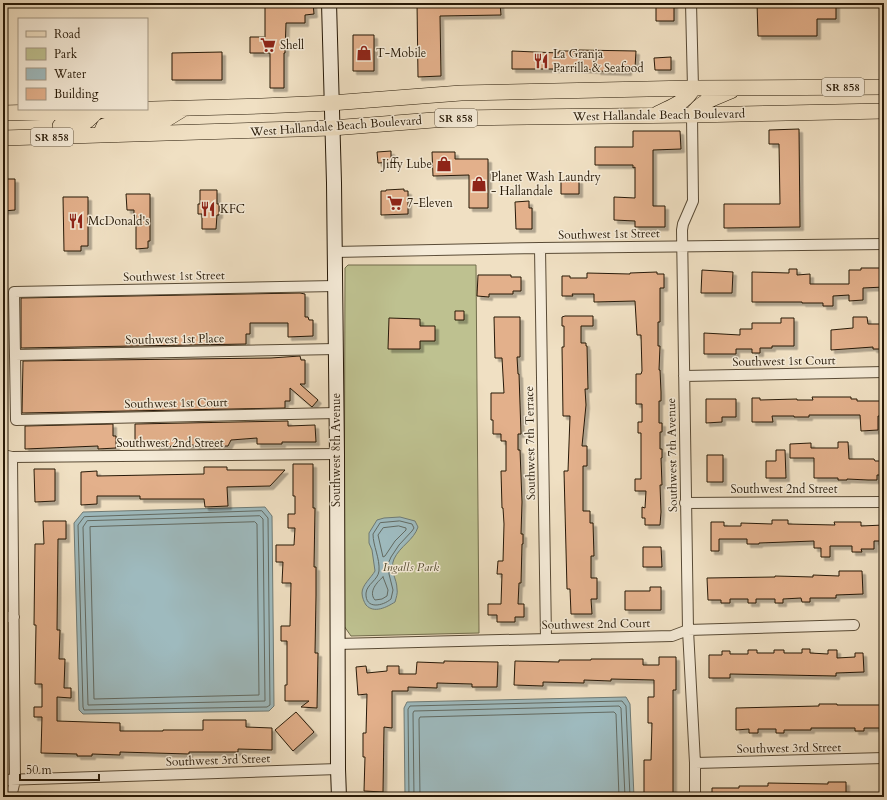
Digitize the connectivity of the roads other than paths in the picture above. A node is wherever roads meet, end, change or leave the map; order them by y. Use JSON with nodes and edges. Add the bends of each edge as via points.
{"nodes":[{"id":1,"x":329,"y":3,"type":"edge"},
{"id":2,"x":691,"y":3,"type":"edge"},
{"id":3,"x":884,"y":87,"type":"edge"},
{"id":4,"x":693,"y":88,"type":"junction"},
{"id":5,"x":739,"y":88,"type":"junction"},
{"id":6,"x":331,"y":103,"type":"junction"},
{"id":7,"x":185,"y":108,"type":"junction"},
{"id":8,"x":148,"y":109,"type":"edge"},
{"id":9,"x":126,"y":110,"type":"edge"},
{"id":10,"x":97,"y":111,"type":"junction"},
{"id":11,"x":884,"y":111,"type":"edge"},
{"id":12,"x":3,"y":113,"type":"edge"},
{"id":13,"x":692,"y":115,"type":"junction"},
{"id":14,"x":652,"y":116,"type":"junction"},
{"id":15,"x":332,"y":128,"type":"junction"},
{"id":16,"x":100,"y":136,"type":"junction"},
{"id":17,"x":4,"y":138,"type":"edge"},
{"id":18,"x":884,"y":244,"type":"edge"},
{"id":19,"x":682,"y":247,"type":"junction"},
{"id":20,"x":540,"y":248,"type":"junction"},
{"id":21,"x":334,"y":252,"type":"junction"},
{"id":22,"x":335,"y":286,"type":"junction"},
{"id":23,"x":336,"y":349,"type":"junction"},
{"id":24,"x":15,"y":355,"type":"junction"},
{"id":25,"x":884,"y":372,"type":"edge"},
{"id":26,"x":684,"y":376,"type":"junction"},
{"id":27,"x":336,"y":412,"type":"junction"},
{"id":28,"x":337,"y":454,"type":"junction"},
{"id":29,"x":8,"y":456,"type":"edge"},
{"id":30,"x":884,"y":502,"type":"edge"},
{"id":31,"x":685,"y":503,"type":"junction"},
{"id":32,"x":3,"y":617,"type":"edge"},
{"id":33,"x":14,"y":617,"type":"junction"},
{"id":34,"x":854,"y":625,"type":"dead end"},
{"id":35,"x":688,"y":630,"type":"junction"},
{"id":36,"x":546,"y":638,"type":"junction"},
{"id":37,"x":337,"y":644,"type":"junction"},
{"id":38,"x":884,"y":758,"type":"edge"},
{"id":39,"x":695,"y":763,"type":"junction"},
{"id":40,"x":338,"y":769,"type":"junction"},
{"id":41,"x":3,"y":780,"type":"edge"},
{"id":42,"x":15,"y":780,"type":"junction"},
{"id":43,"x":12,"y":797,"type":"edge"},
{"id":44,"x":339,"y":797,"type":"edge"},
{"id":45,"x":695,"y":797,"type":"edge"}],
"edges":[{"from":1,"to":6,"type":"street","name":"Southwest 8th Avenue"},
{"from":2,"to":4,"type":"street"},
{"from":3,"to":5,"type":"main road","name":"West Hallandale Beach Boulevard","number":"SR 858"},
{"from":4,"to":5,"type":"main road","name":"West Hallandale Beach Boulevard","number":"SR 858"},
{"from":4,"to":6,"type":"main road","name":"West Hallandale Beach Boulevard","number":"SR 858","via":[[462,93]]},
{"from":4,"to":14,"type":"main road","via":[[689,96],[679,104]]},
{"from":5,"to":13,"type":"main road","via":[[706,101],[697,107]]},
{"from":6,"to":7,"type":"main road","name":"West Hallandale Beach Boulevard","number":"SR 858"},
{"from":6,"to":15,"type":"street","name":"Southwest 8th Avenue"},
{"from":7,"to":8,"type":"main road","name":"West Hallandale Beach Boulevard","number":"SR 858"},
{"from":7,"to":16,"type":"main road","via":[[165,120],[104,126]]},
{"from":9,"to":10,"type":"main road","name":"West Hallandale Beach Boulevard","number":"SR 858"},
{"from":10,"to":12,"type":"main road","name":"West Hallandale Beach Boulevard","number":"SR 858"},
{"from":10,"to":17,"type":"main road","via":[[87,122],[79,126],[36,127],[18,130]]},
{"from":11,"to":13,"type":"main road","name":"West Hallandale Beach Boulevard","number":"SR 858"},
{"from":13,"to":14,"type":"main road","name":"West Hallandale Beach Boulevard","number":"SR 858"},
{"from":13,"to":19,"type":"street","name":"Southwest 7th Avenue","via":[[693,202],[683,224]]},
{"from":14,"to":15,"type":"main road","name":"West Hallandale Beach Boulevard","number":"SR 858","via":[[458,118]]},
{"from":15,"to":16,"type":"main road","name":"West Hallandale Beach Boulevard","number":"SR 858"},
{"from":15,"to":21,"type":"street","name":"Southwest 8th Avenue"},
{"from":16,"to":17,"type":"main road","name":"West Hallandale Beach Boulevard","number":"SR 858"},
{"from":18,"to":19,"type":"street","name":"Southwest 1st Street"},
{"from":19,"to":20,"type":"street","name":"Southwest 1st Street"},
{"from":19,"to":26,"type":"street","name":"Southwest 7th Avenue"},
{"from":20,"to":21,"type":"street","name":"Southwest 1st Street"},
{"from":20,"to":36,"type":"street","name":"Southwest 7th Terrace"},
{"from":21,"to":22,"type":"street","name":"Southwest 8th Avenue"},
{"from":22,"to":23,"type":"street","name":"Southwest 8th Avenue"},
{"from":22,"to":24,"type":"street","name":"Southwest 1st Street","via":[[14,292]]},
{"from":23,"to":24,"type":"street","name":"Southwest 1st Place"},
{"from":23,"to":27,"type":"street","name":"Southwest 8th Avenue"},
{"from":24,"to":27,"type":"street","name":"Southwest 1st Court","via":[[16,420]]},
{"from":25,"to":26,"type":"street","name":"Southwest 1st Court"},
{"from":26,"to":31,"type":"street","name":"Southwest 7th Avenue"},
{"from":27,"to":28,"type":"street","name":"Southwest 8th Avenue"},
{"from":28,"to":29,"type":"street","name":"Southwest 2nd Street"},
{"from":28,"to":37,"type":"street","name":"Southwest 8th Avenue"},
{"from":29,"to":33,"type":"street"},
{"from":30,"to":31,"type":"street","name":"Southwest 2nd Street"},
{"from":31,"to":35,"type":"street","name":"Southwest 7th Avenue"},
{"from":32,"to":33,"type":"street"},
{"from":33,"to":42,"type":"street"},
{"from":34,"to":35,"type":"street","name":"Southwest 2nd Court"},
{"from":35,"to":36,"type":"street","name":"Southwest 2nd Court","via":[[672,636]]},
{"from":35,"to":39,"type":"street","name":"Southwest 7th Avenue"},
{"from":36,"to":37,"type":"street","name":"Southwest 2nd Court"},
{"from":37,"to":40,"type":"street","name":"Southwest 8th Avenue"},
{"from":38,"to":39,"type":"street","name":"Southwest 3rd Street"},
{"from":39,"to":45,"type":"street","name":"Southwest 7th Avenue"},
{"from":40,"to":42,"type":"street","name":"Southwest 3rd Street"},
{"from":40,"to":44,"type":"street","name":"Southwest 8th Avenue"},
{"from":41,"to":42,"type":"street","name":"Southwest 3rd Street"},
{"from":42,"to":43,"type":"street"}]}
